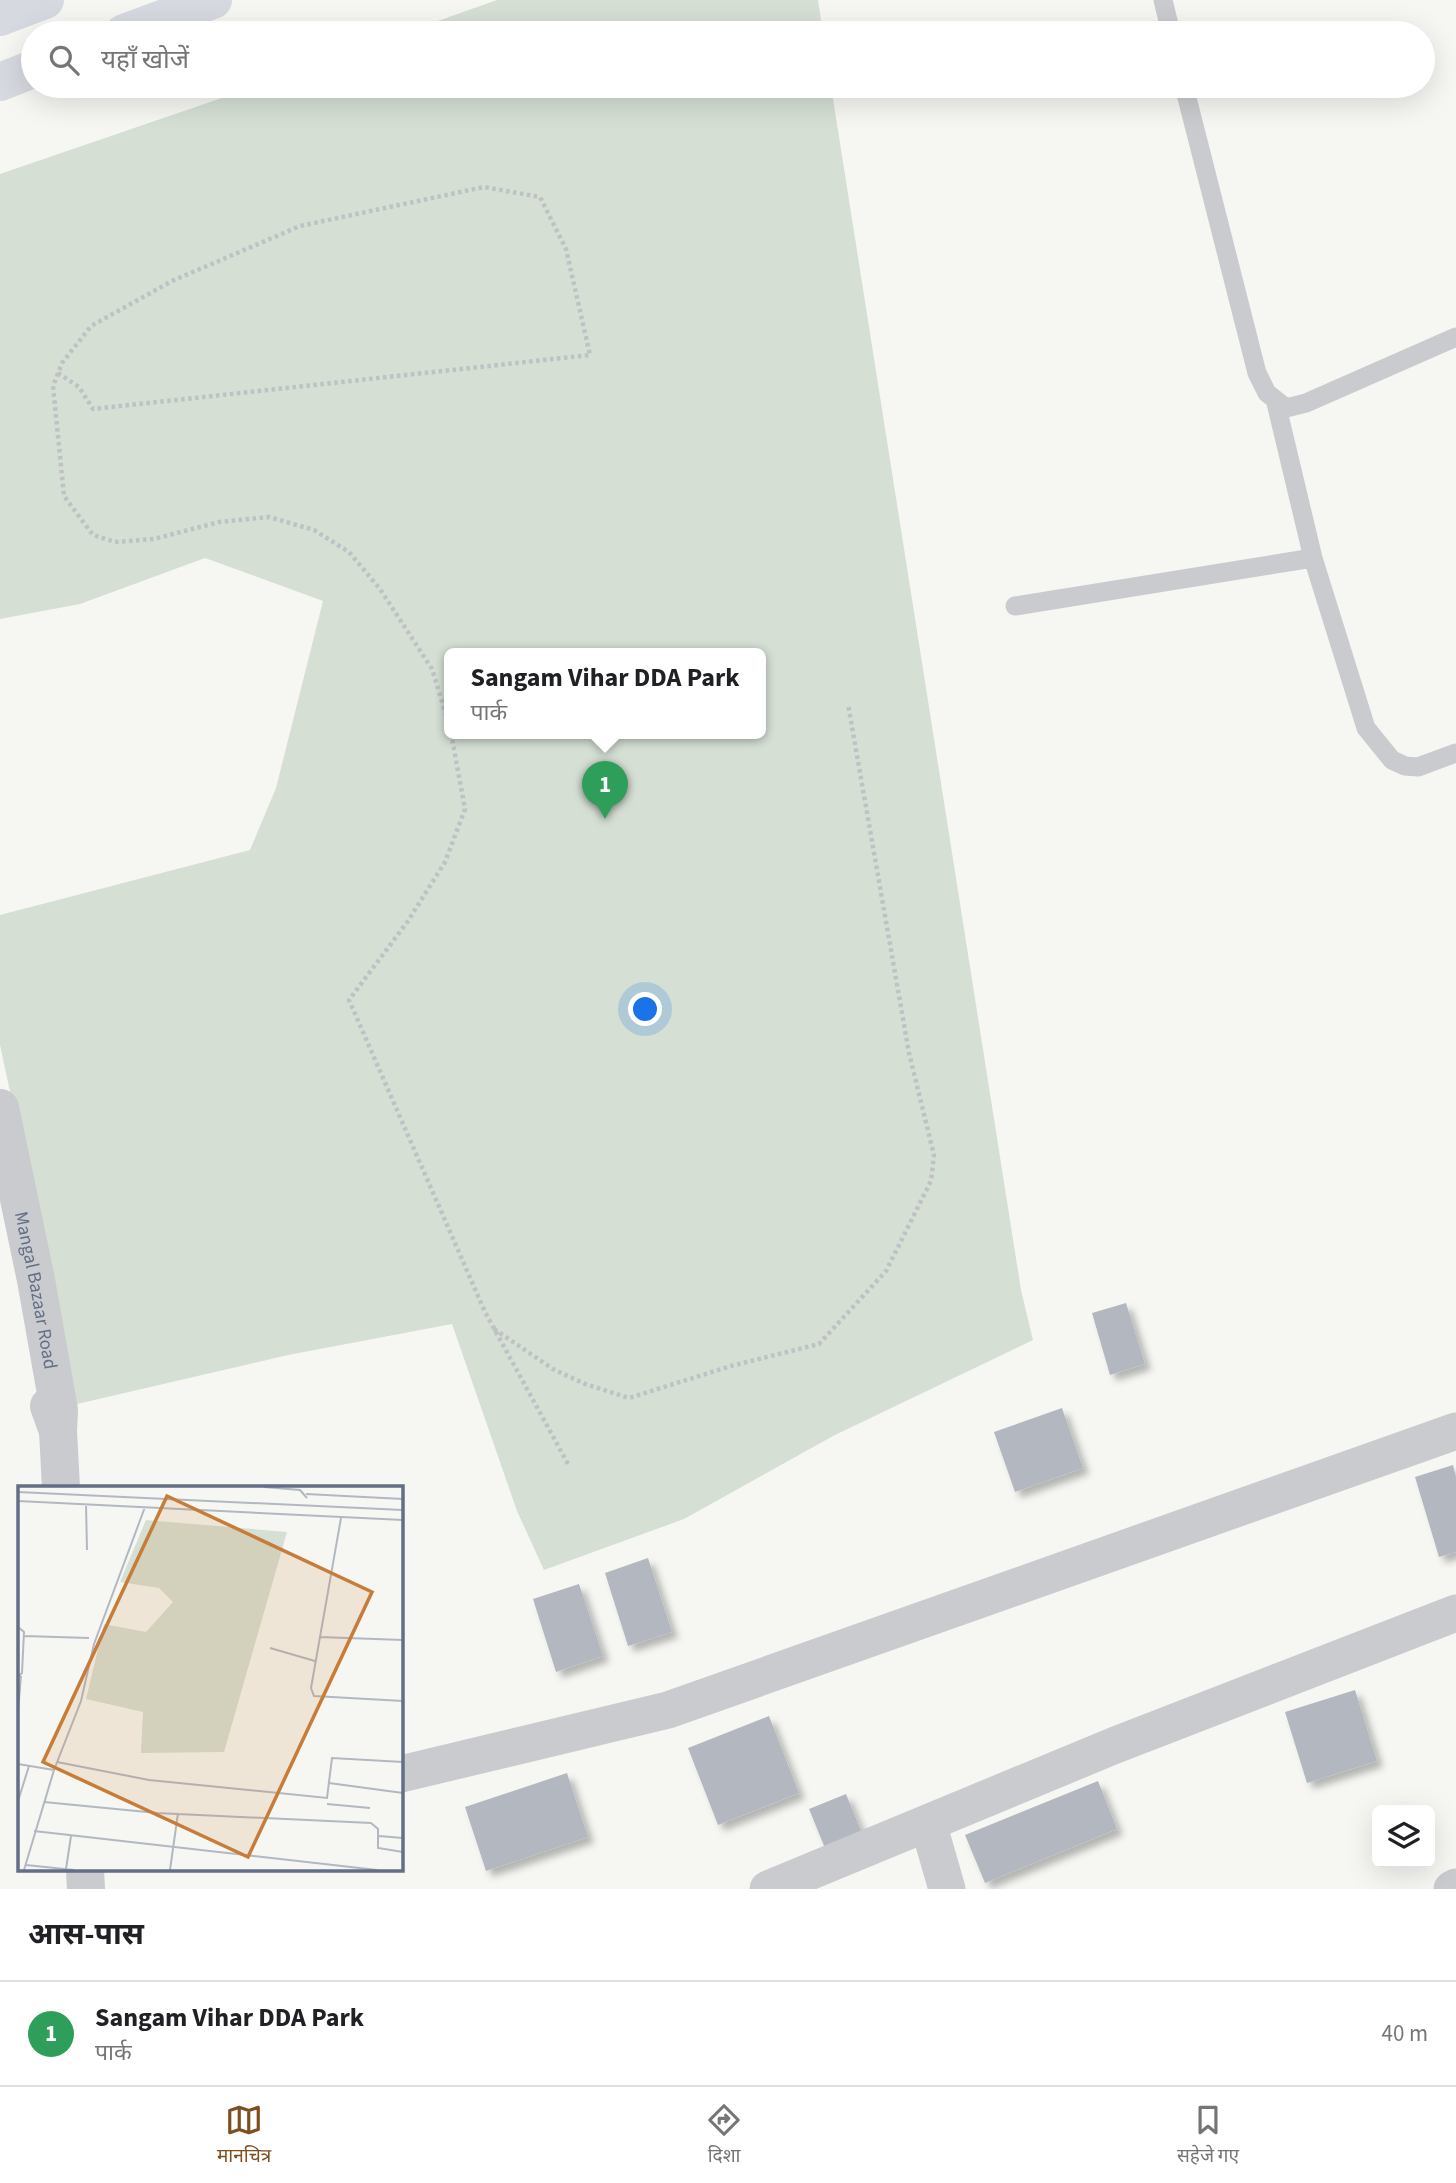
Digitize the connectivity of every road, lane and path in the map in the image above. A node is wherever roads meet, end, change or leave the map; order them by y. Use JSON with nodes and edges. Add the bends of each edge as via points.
{"nodes":[{"id":1,"x":45,"y":0,"type":"edge"},
{"id":2,"x":214,"y":0,"type":"edge"},
{"id":3,"x":1163,"y":0,"type":"edge"},
{"id":4,"x":0,"y":17,"type":"edge"},
{"id":5,"x":157,"y":21,"type":"edge"},
{"id":6,"x":1168,"y":21,"type":"edge"},
{"id":7,"x":21,"y":74,"type":"edge"},
{"id":8,"x":0,"y":82,"type":"edge"},
{"id":9,"x":1187,"y":98,"type":"edge"},
{"id":10,"x":1456,"y":337,"type":"edge"},
{"id":11,"x":58,"y":373,"type":"junction"},
{"id":12,"x":1276,"y":403,"type":"junction"},
{"id":13,"x":1313,"y":558,"type":"junction"},
{"id":14,"x":1015,"y":606,"type":"dead end"},
{"id":15,"x":848,"y":704,"type":"dead end"},
{"id":16,"x":444,"y":708,"type":"edge"},
{"id":17,"x":452,"y":739,"type":"edge"},
{"id":18,"x":1456,"y":753,"type":"edge"},
{"id":19,"x":0,"y":1108,"type":"edge"},
{"id":20,"x":0,"y":1168,"type":"edge"},
{"id":21,"x":494,"y":1329,"type":"junction"},
{"id":22,"x":58,"y":1431,"type":"junction"},
{"id":23,"x":1456,"y":1431,"type":"edge"},
{"id":24,"x":568,"y":1464,"type":"dead end"},
{"id":25,"x":61,"y":1486,"type":"edge"},
{"id":26,"x":1456,"y":1613,"type":"edge"},
{"id":27,"x":402,"y":1774,"type":"edge"},
{"id":28,"x":928,"y":1824,"type":"junction"},
{"id":29,"x":85,"y":1871,"type":"edge"},
{"id":30,"x":86,"y":1889,"type":"edge"},
{"id":31,"x":768,"y":1889,"type":"edge"},
{"id":32,"x":947,"y":1889,"type":"edge"}],
"edges":[{"from":1,"to":4,"type":"main road"},
{"from":2,"to":5,"type":"main road"},
{"from":3,"to":6,"type":"lane"},
{"from":7,"to":8,"type":"main road"},
{"from":9,"to":12,"type":"lane","via":[[1257,373]]},
{"from":10,"to":12,"type":"lane","via":[[1306,403],[1286,408]]},
{"from":11,"to":11,"type":"path","via":[[91,326],[185,275],[300,226],[484,187],[540,197],[566,249],[590,355],[93,409],[79,387]]},
{"from":11,"to":16,"type":"path","via":[[53,386],[64,496],[93,535],[115,542],[154,539],[219,522],[269,517],[314,530],[349,552],[380,589],[432,669]]},
{"from":12,"to":13,"type":"lane"},
{"from":13,"to":14,"type":"lane"},
{"from":13,"to":18,"type":"lane","via":[[1366,728],[1378,746],[1405,766]]},
{"from":15,"to":21,"type":"path","via":[[909,1053],[934,1155],[932,1181],[886,1271],[819,1344],[629,1398],[553,1369]]},
{"from":17,"to":21,"type":"path","via":[[465,809],[445,862],[349,1000]]},
{"from":19,"to":22,"type":"street","name":"Mangal Bazaar Road","via":[[36,1280],[59,1410]]},
{"from":20,"to":22,"type":"street","via":[[48,1404]]},
{"from":21,"to":24,"type":"path"},
{"from":22,"to":25,"type":"street","name":"Mangal Bazaar Road"},
{"from":23,"to":27,"type":"street","via":[[668,1710]]},
{"from":26,"to":28,"type":"street"},
{"from":28,"to":31,"type":"street"},
{"from":28,"to":32,"type":"street"},
{"from":29,"to":30,"type":"street"}]}
